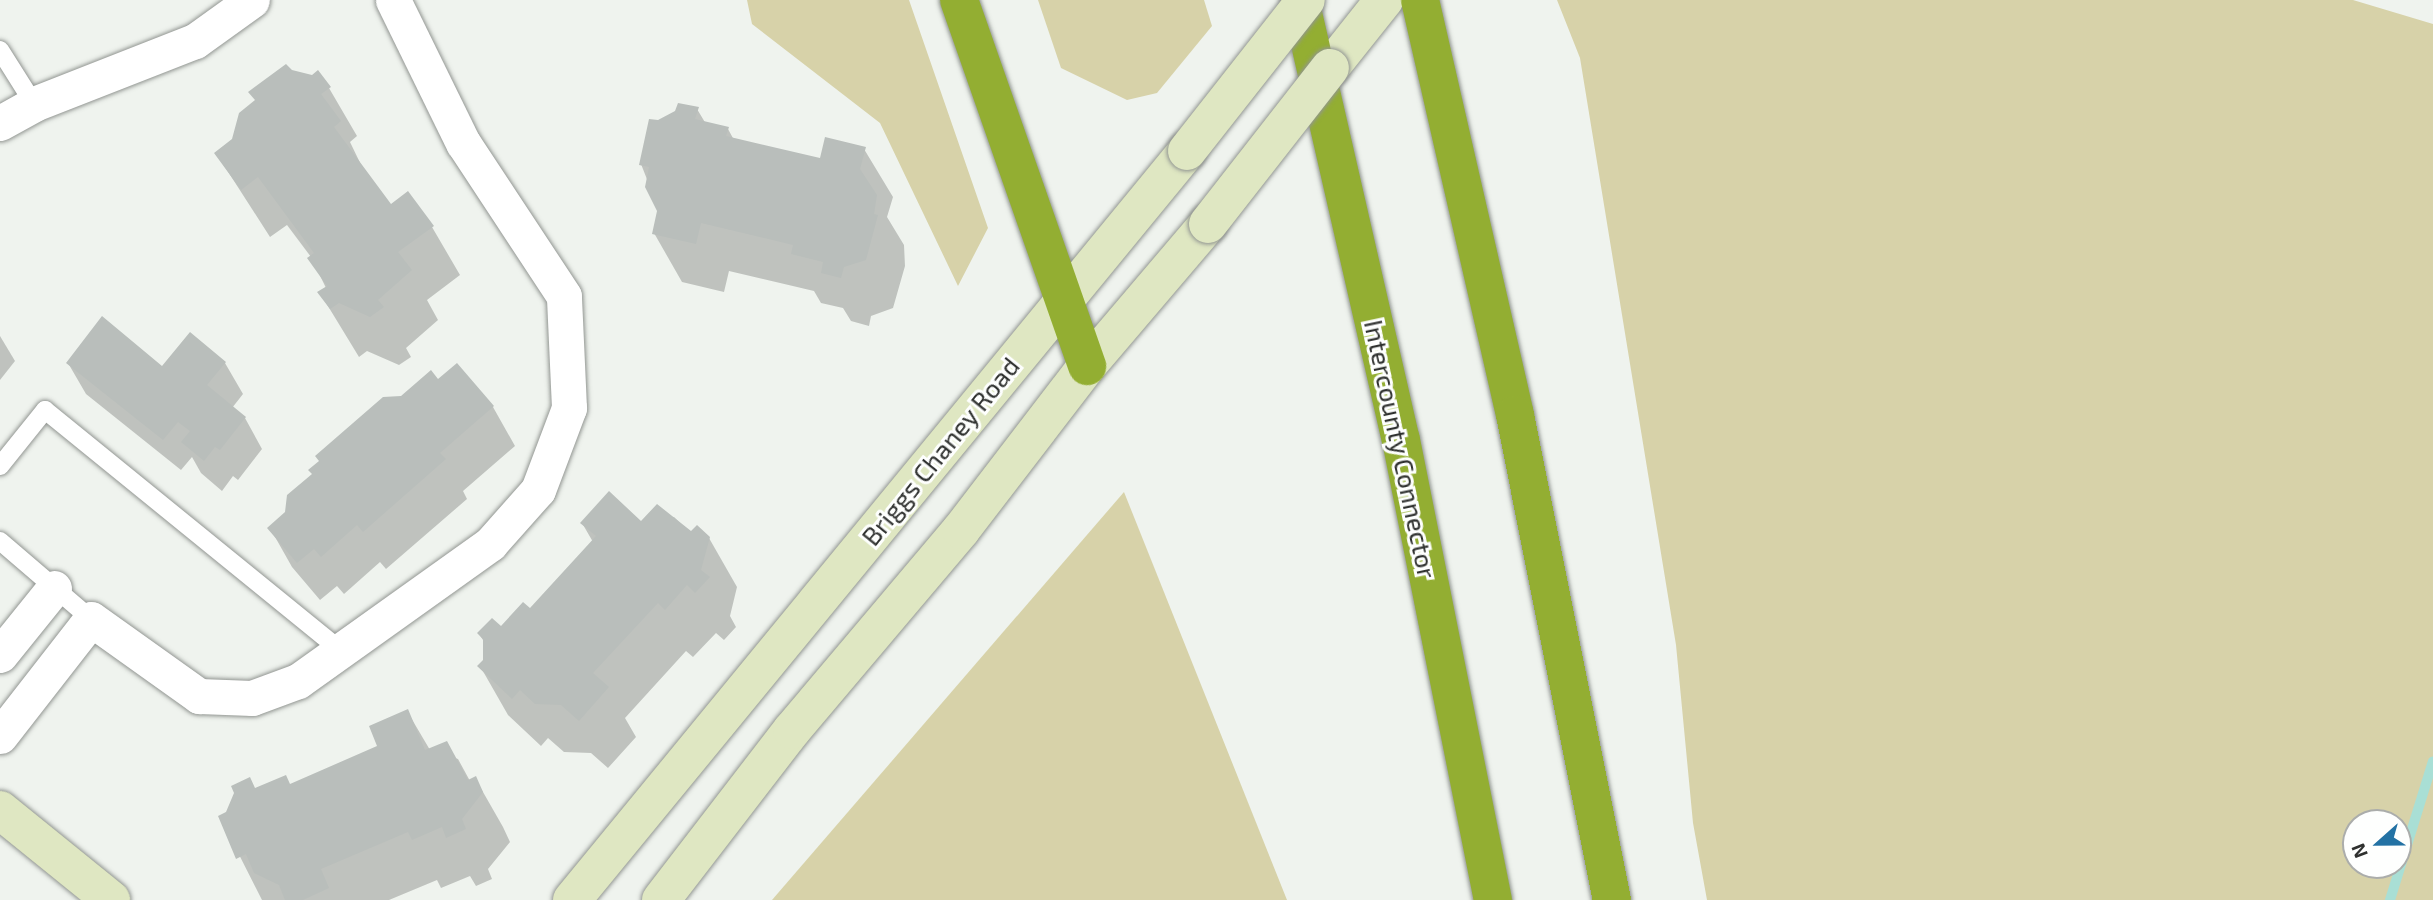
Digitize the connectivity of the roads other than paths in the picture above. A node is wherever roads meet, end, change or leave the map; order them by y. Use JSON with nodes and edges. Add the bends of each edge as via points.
{"nodes":[{"id":1,"x":252,"y":0,"type":"edge"},
{"id":2,"x":394,"y":0,"type":"edge"},
{"id":3,"x":960,"y":0,"type":"edge"},
{"id":4,"x":1300,"y":0,"type":"edge"},
{"id":5,"x":1306,"y":0,"type":"edge"},
{"id":6,"x":1384,"y":0,"type":"edge"},
{"id":7,"x":1420,"y":0,"type":"edge"},
{"id":8,"x":0,"y":50,"type":"edge"},
{"id":9,"x":34,"y":104,"type":"junction"},
{"id":10,"x":0,"y":124,"type":"edge"},
{"id":11,"x":1062,"y":300,"type":"junction"},
{"id":12,"x":1087,"y":366,"type":"junction"},
{"id":13,"x":0,"y":466,"type":"edge"},
{"id":14,"x":0,"y":541,"type":"edge"},
{"id":15,"x":54,"y":588,"type":"junction"},
{"id":16,"x":91,"y":619,"type":"junction"},
{"id":17,"x":340,"y":650,"type":"junction"},
{"id":18,"x":0,"y":655,"type":"edge"},
{"id":19,"x":0,"y":736,"type":"edge"},
{"id":20,"x":0,"y":810,"type":"edge"},
{"id":21,"x":111,"y":900,"type":"edge"},
{"id":22,"x":572,"y":900,"type":"edge"},
{"id":23,"x":661,"y":900,"type":"edge"},
{"id":24,"x":1493,"y":900,"type":"edge"},
{"id":25,"x":1612,"y":900,"type":"edge"}],
"edges":[{"from":1,"to":9,"type":"street","via":[[195,41]]},
{"from":2,"to":17,"type":"street","via":[[463,143],[564,296],[569,408],[538,490],[491,544]]},
{"from":3,"to":11,"type":"highway"},
{"from":4,"to":24,"type":"highway","name":"Intercounty Connector","via":[[1401,440]]},
{"from":5,"to":11,"type":"main road","name":"Briggs Chaney Road","bridge":true},
{"from":6,"to":12,"type":"main road","bridge":true,"via":[[1208,224]]},
{"from":7,"to":25,"type":"highway","via":[[1515,415]]},
{"from":8,"to":9,"type":"lane"},
{"from":9,"to":10,"type":"street"},
{"from":11,"to":12,"type":"highway"},
{"from":11,"to":22,"type":"main road","name":"Briggs Chaney Road"},
{"from":12,"to":23,"type":"main road","via":[[961,530],[792,730]]},
{"from":13,"to":17,"type":"lane","via":[[45,410]]},
{"from":14,"to":15,"type":"lane"},
{"from":15,"to":16,"type":"lane"},
{"from":15,"to":18,"type":"street"},
{"from":16,"to":17,"type":"street","via":[[199,696],[252,698],[298,681]]},
{"from":16,"to":19,"type":"street"},
{"from":20,"to":21,"type":"main road"}]}
